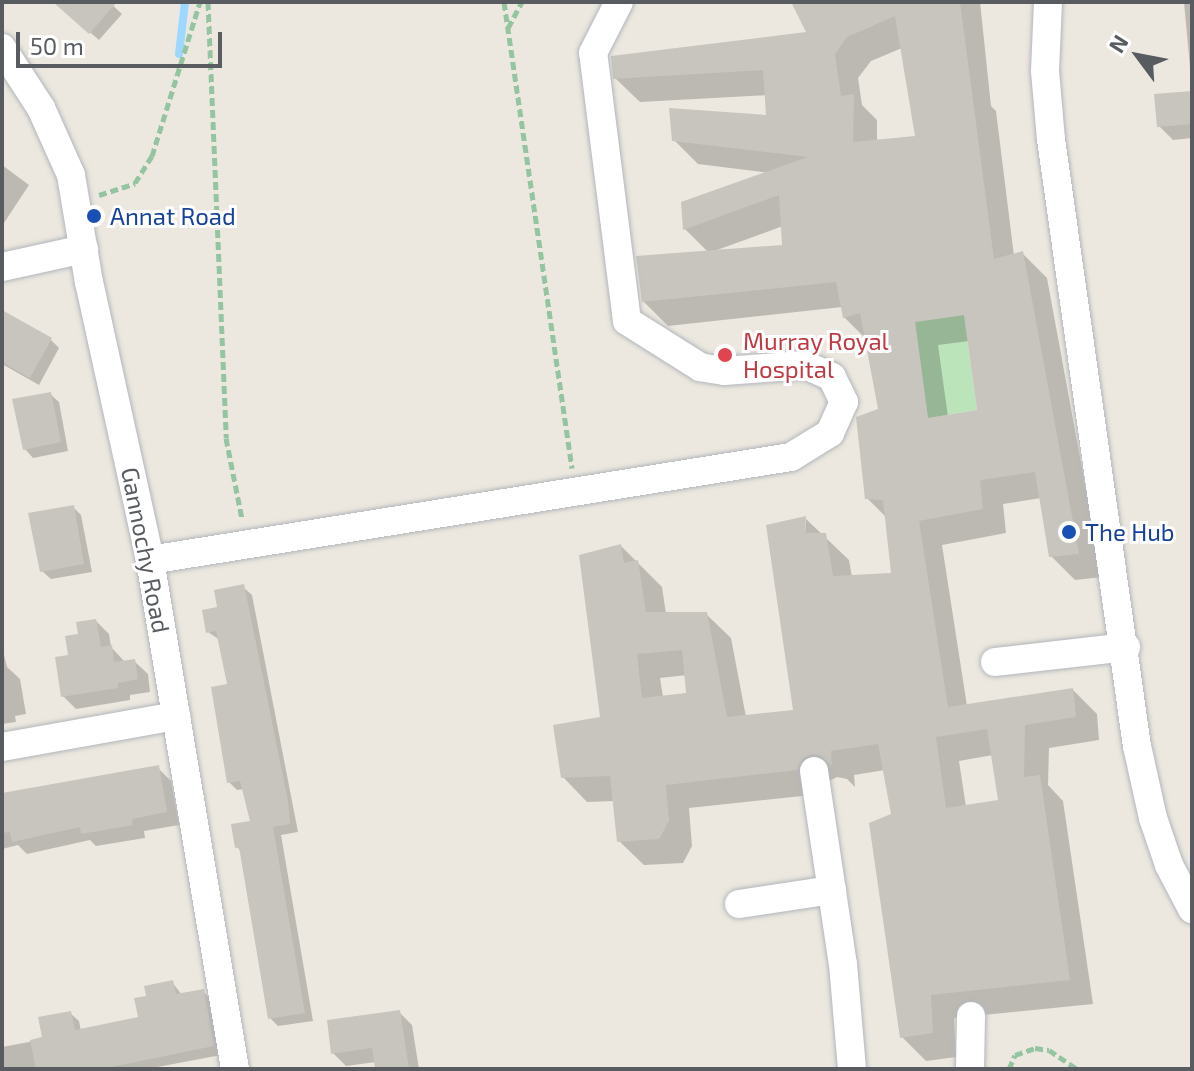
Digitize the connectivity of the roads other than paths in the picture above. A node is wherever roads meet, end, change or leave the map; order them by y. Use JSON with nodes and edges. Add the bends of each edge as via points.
{"nodes":[{"id":1,"x":619,"y":2,"type":"edge"},
{"id":2,"x":1048,"y":2,"type":"edge"},
{"id":3,"x":2,"y":48,"type":"edge"},
{"id":4,"x":84,"y":249,"type":"junction"},
{"id":5,"x":2,"y":267,"type":"edge"},
{"id":6,"x":150,"y":560,"type":"junction"},
{"id":7,"x":1126,"y":647,"type":"junction"},
{"id":8,"x":995,"y":662,"type":"dead end"},
{"id":9,"x":176,"y":716,"type":"junction"},
{"id":10,"x":2,"y":747,"type":"edge"},
{"id":11,"x":814,"y":771,"type":"dead end"},
{"id":12,"x":832,"y":890,"type":"junction"},
{"id":13,"x":739,"y":904,"type":"dead end"},
{"id":14,"x":1192,"y":909,"type":"edge"},
{"id":15,"x":971,"y":1016,"type":"dead end"},
{"id":16,"x":235,"y":1069,"type":"edge"},
{"id":17,"x":852,"y":1069,"type":"edge"},
{"id":18,"x":970,"y":1069,"type":"edge"}],
"edges":[{"from":1,"to":6,"type":"street","via":[[593,53],[627,321],[700,367],[724,371],[805,365],[832,377],[844,402],[830,433],[791,457]]},
{"from":2,"to":7,"type":"street","via":[[1045,71],[1051,139]]},
{"from":3,"to":4,"type":"street","name":"Gannochy Road","via":[[41,108],[71,175]]},
{"from":4,"to":5,"type":"street"},
{"from":4,"to":6,"type":"street","name":"Gannochy Road"},
{"from":6,"to":9,"type":"street","name":"Gannochy Road"},
{"from":7,"to":8,"type":"street"},
{"from":7,"to":14,"type":"street","via":[[1137,746],[1153,818]]},
{"from":9,"to":10,"type":"street"},
{"from":9,"to":16,"type":"street","name":"Gannochy Road"},
{"from":11,"to":12,"type":"street"},
{"from":12,"to":13,"type":"street"},
{"from":12,"to":17,"type":"street"},
{"from":15,"to":18,"type":"street"}]}
